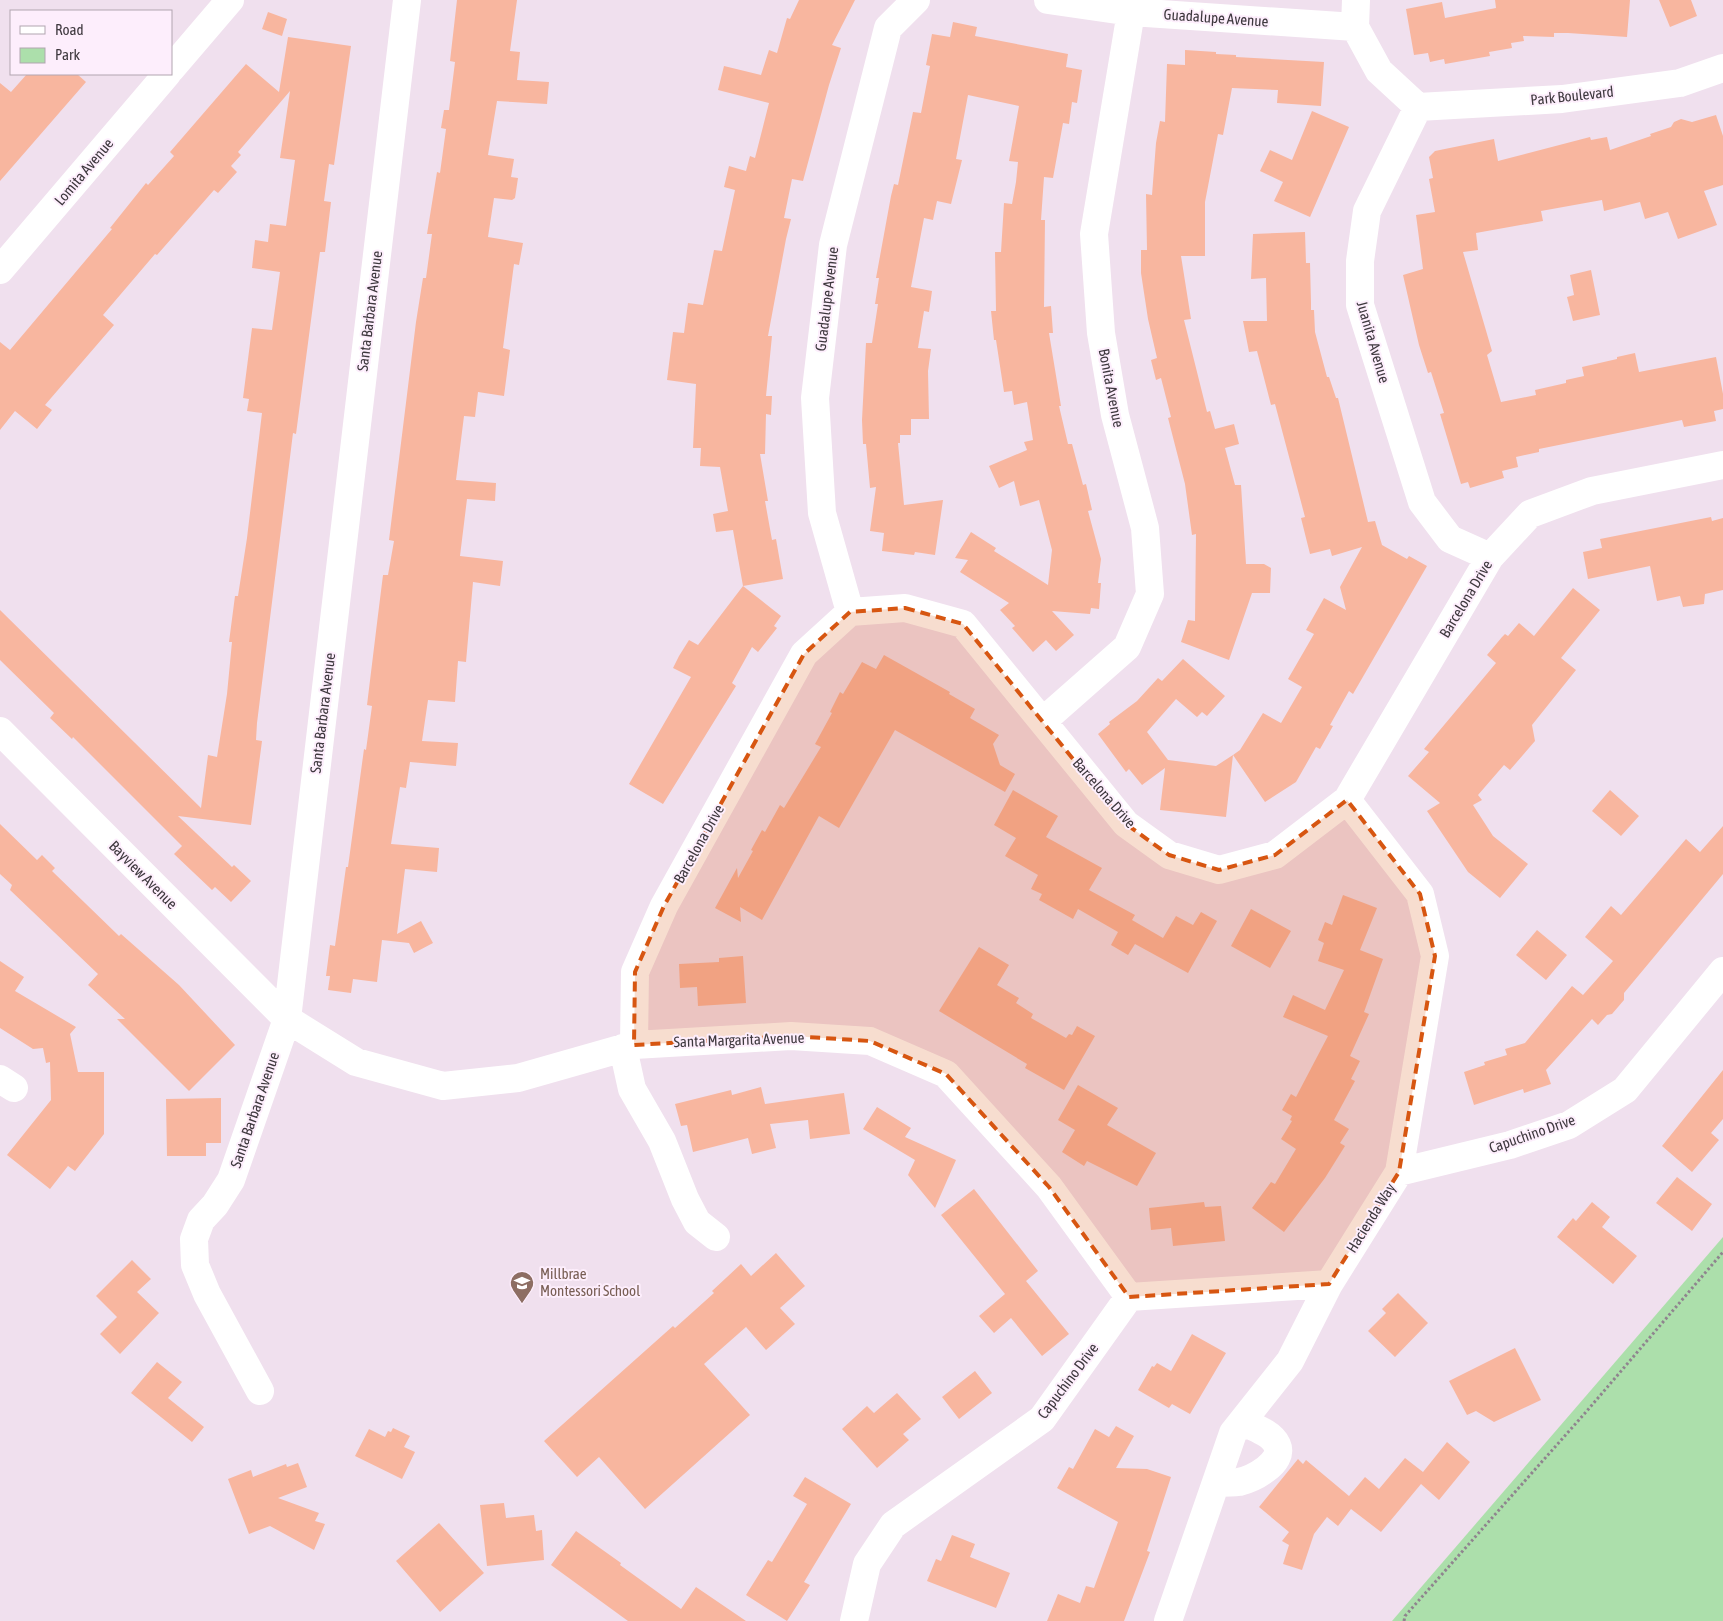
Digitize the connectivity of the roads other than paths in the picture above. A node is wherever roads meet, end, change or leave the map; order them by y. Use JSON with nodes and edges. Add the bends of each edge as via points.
{"nodes":[{"id":1,"x":230,"y":0,"type":"edge"},
{"id":2,"x":407,"y":0,"type":"edge"},
{"id":3,"x":916,"y":0,"type":"edge"},
{"id":4,"x":1048,"y":0,"type":"edge"},
{"id":5,"x":1356,"y":0,"type":"edge"},
{"id":6,"x":1131,"y":12,"type":"junction"},
{"id":7,"x":1355,"y":27,"type":"junction"},
{"id":8,"x":172,"y":68,"type":"edge"},
{"id":9,"x":1723,"y":68,"type":"edge"},
{"id":10,"x":166,"y":75,"type":"edge"},
{"id":11,"x":1418,"y":107,"type":"junction"},
{"id":12,"x":0,"y":270,"type":"edge"},
{"id":13,"x":1723,"y":465,"type":"edge"},
{"id":14,"x":1490,"y":557,"type":"junction"},
{"id":15,"x":850,"y":612,"type":"junction"},
{"id":16,"x":1043,"y":720,"type":"junction"},
{"id":17,"x":0,"y":731,"type":"edge"},
{"id":18,"x":1347,"y":800,"type":"junction"},
{"id":19,"x":1723,"y":971,"type":"edge"},
{"id":20,"x":287,"y":1019,"type":"junction"},
{"id":21,"x":629,"y":1046,"type":"junction"},
{"id":22,"x":1399,"y":1172,"type":"junction"},
{"id":23,"x":716,"y":1237,"type":"dead end"},
{"id":24,"x":1329,"y":1284,"type":"junction"},
{"id":25,"x":1129,"y":1297,"type":"junction"},
{"id":26,"x":260,"y":1392,"type":"dead end"},
{"id":27,"x":1242,"y":1422,"type":"junction"},
{"id":28,"x":1216,"y":1483,"type":"junction"},
{"id":29,"x":854,"y":1621,"type":"edge"},
{"id":30,"x":1168,"y":1621,"type":"edge"}],
"edges":[{"from":1,"to":8,"type":"street"},
{"from":2,"to":20,"type":"street","name":"Santa Barbara Avenue"},
{"from":3,"to":15,"type":"street","name":"Guadalupe Avenue","via":[[888,28],[833,245],[815,398],[822,513]]},
{"from":4,"to":6,"type":"street","name":"Guadalupe Avenue"},
{"from":5,"to":7,"type":"street"},
{"from":6,"to":7,"type":"street","name":"Guadalupe Avenue"},
{"from":6,"to":16,"type":"street","name":"Bonita Avenue","via":[[1094,234],[1101,333],[1115,415],[1145,528],[1150,594],[1127,647]]},
{"from":7,"to":11,"type":"street","via":[[1379,70]]},
{"from":9,"to":11,"type":"street","name":"Park Boulevard","via":[[1680,83],[1562,99]]},
{"from":10,"to":12,"type":"street","name":"Lomita Avenue"},
{"from":11,"to":14,"type":"street","name":"Juanita Avenue","via":[[1367,211],[1360,262],[1360,305],[1422,502],[1450,540]]},
{"from":13,"to":14,"type":"street","name":"Barcelona Drive","via":[[1592,491],[1530,514]]},
{"from":14,"to":18,"type":"street","name":"Barcelona Drive"},
{"from":15,"to":16,"type":"street","name":"Barcelona Drive","via":[[905,608],[963,624]]},
{"from":15,"to":21,"type":"street","name":"Barcelona Drive","via":[[804,654],[664,906],[635,972]]},
{"from":16,"to":18,"type":"street","name":"Barcelona Drive","via":[[1126,824],[1169,855],[1218,870],[1275,855]]},
{"from":17,"to":20,"type":"street","name":"Bayview Avenue"},
{"from":18,"to":22,"type":"street","name":"Hacienda Way","via":[[1420,894],[1436,956]]},
{"from":19,"to":22,"type":"street","name":"Capuchino Drive","via":[[1625,1090],[1577,1120],[1510,1145]]},
{"from":20,"to":21,"type":"street","name":"Santa Margarita Avenue","via":[[356,1062],[443,1086],[518,1078]]},
{"from":20,"to":26,"type":"street","name":"Santa Barbara Avenue","via":[[231,1180],[201,1220],[194,1239],[195,1265],[204,1286]]},
{"from":21,"to":23,"type":"street","name":"Barcelona Drive","via":[[632,1089],[662,1141],[697,1222]]},
{"from":21,"to":25,"type":"street","name":"Santa Margarita Avenue","via":[[791,1036],[870,1042],[946,1074],[1049,1187]]},
{"from":22,"to":24,"type":"street","name":"Hacienda Way"},
{"from":24,"to":25,"type":"street"},
{"from":24,"to":27,"type":"street","name":"Hacienda Way","via":[[1290,1361]]},
{"from":25,"to":29,"type":"street","name":"Capuchino Drive","via":[[1042,1419],[893,1525],[867,1564]]},
{"from":27,"to":28,"type":"street","name":"Hacienda Way","via":[[1233,1433]]},
{"from":27,"to":28,"type":"street","via":[[1273,1440],[1279,1451],[1270,1466],[1256,1475],[1240,1482]]},
{"from":28,"to":30,"type":"street","name":"Hacienda Way"}]}
